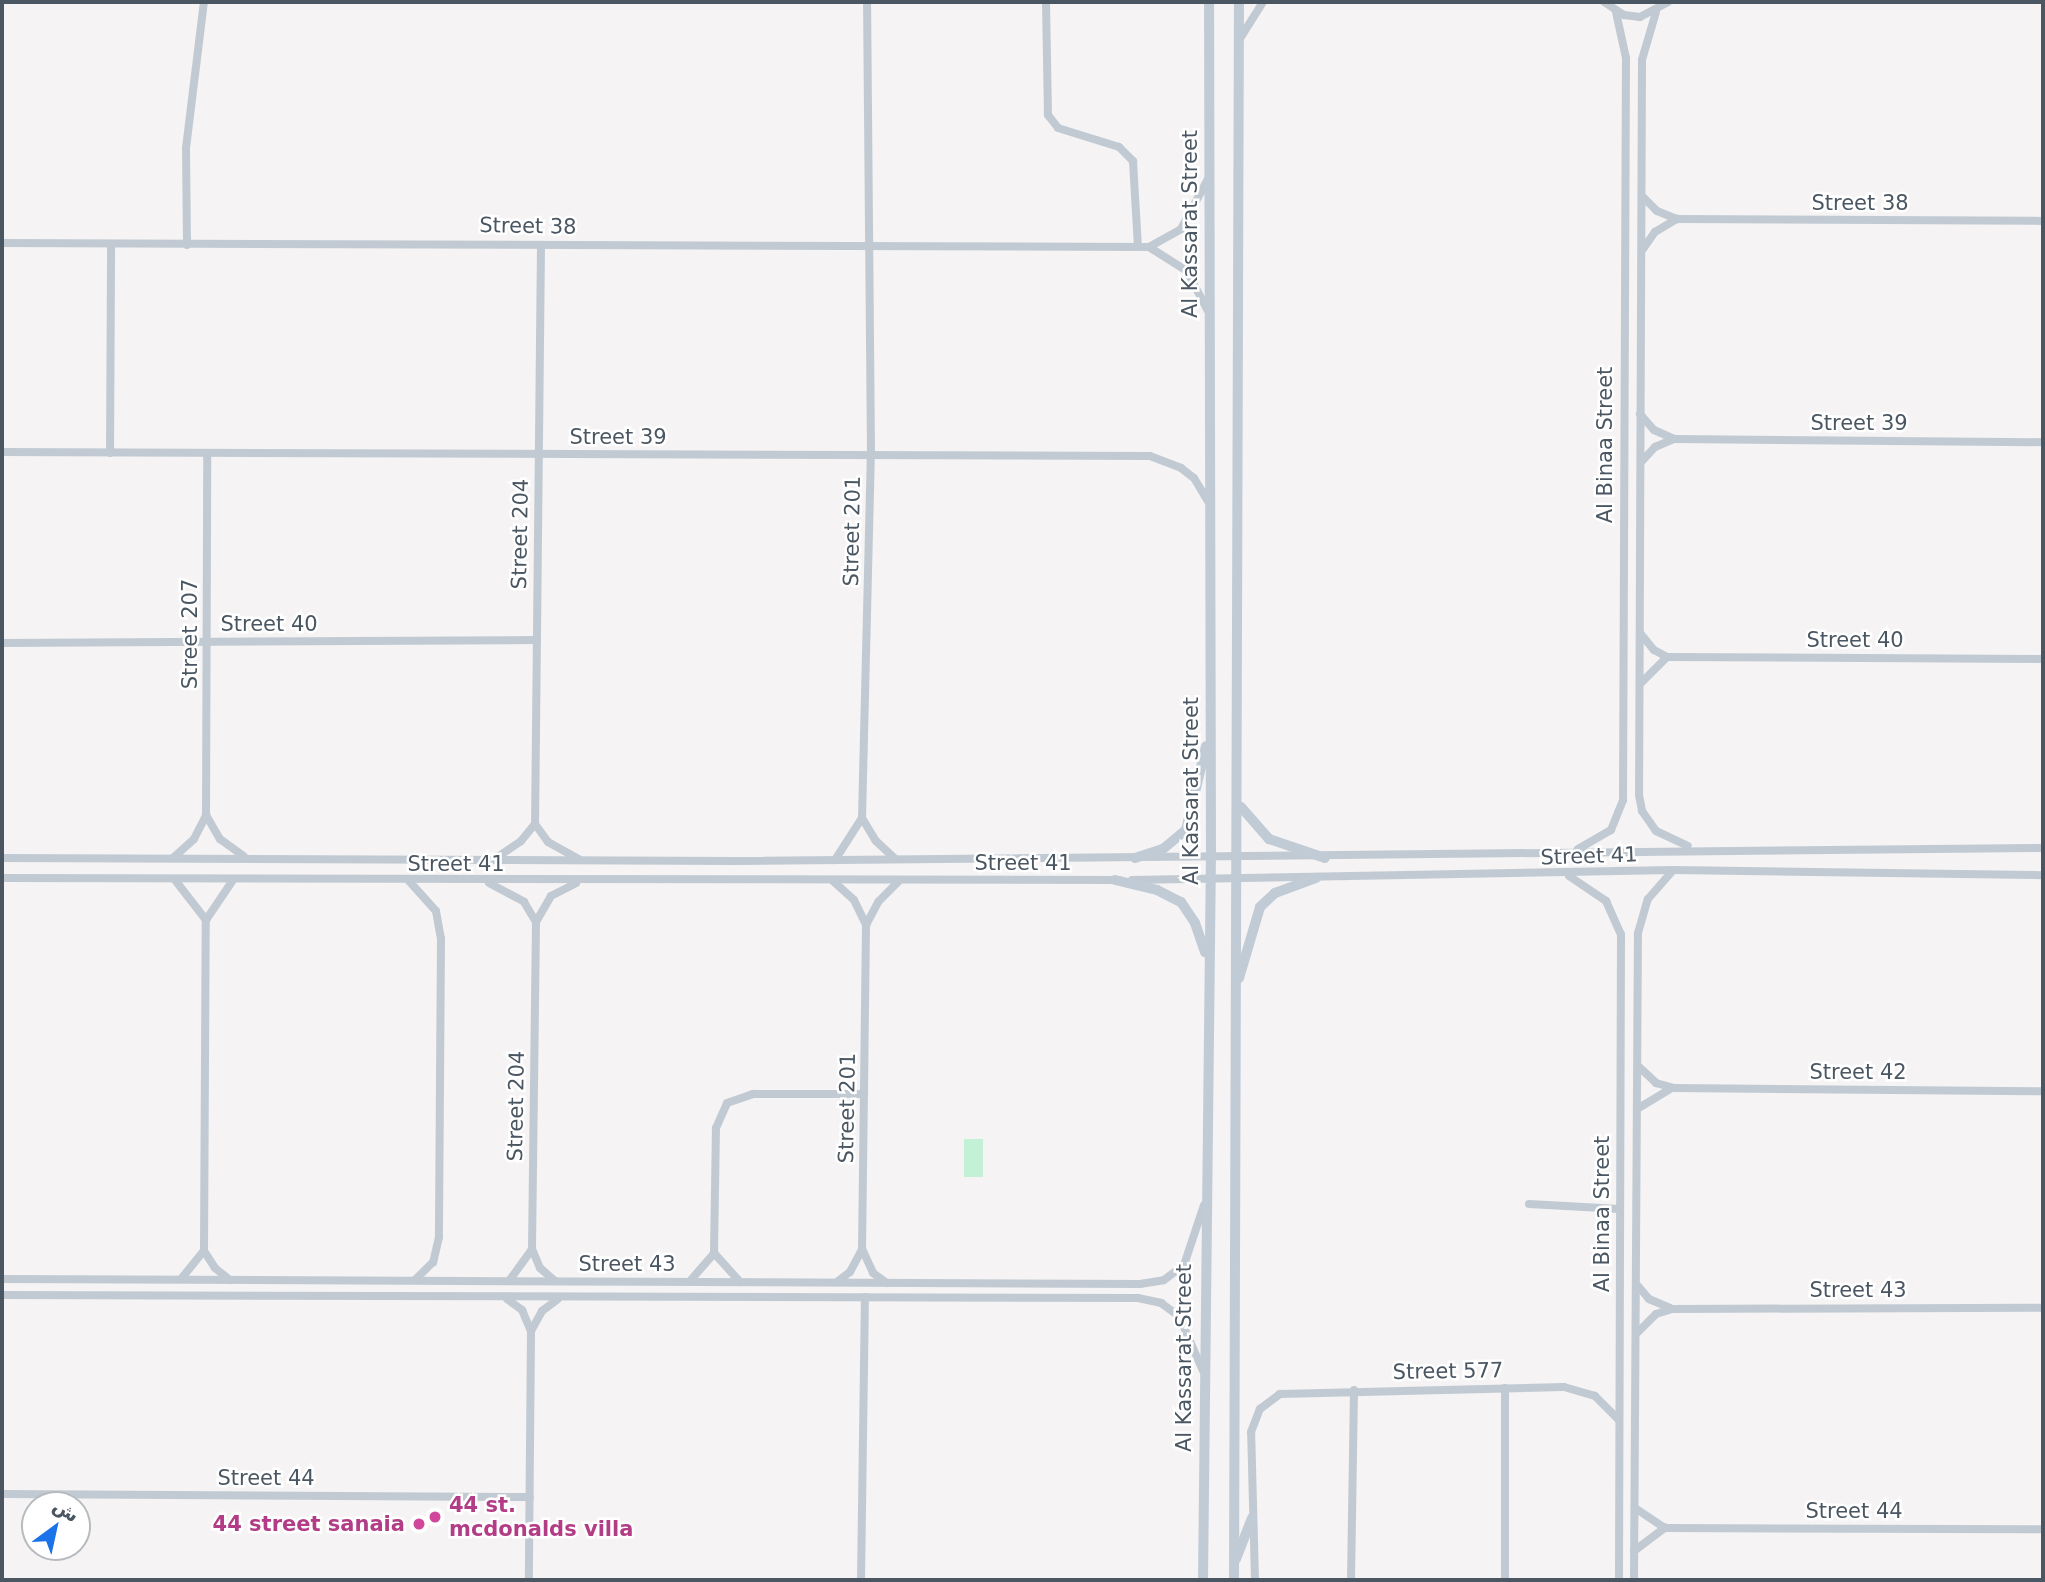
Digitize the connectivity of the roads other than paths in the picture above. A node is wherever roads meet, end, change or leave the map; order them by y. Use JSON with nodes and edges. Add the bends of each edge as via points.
{"nodes":[{"id":1,"x":204,"y":2,"type":"edge"},
{"id":2,"x":867,"y":2,"type":"edge"},
{"id":3,"x":1046,"y":2,"type":"edge"},
{"id":4,"x":1209,"y":2,"type":"edge"},
{"id":5,"x":1239,"y":2,"type":"edge"},
{"id":6,"x":1264,"y":2,"type":"edge"},
{"id":7,"x":1604,"y":2,"type":"edge"},
{"id":8,"x":1668,"y":2,"type":"edge"},
{"id":9,"x":1616,"y":12,"type":"junction"},
{"id":10,"x":1656,"y":12,"type":"junction"},
{"id":11,"x":1239,"y":40,"type":"junction"},
{"id":12,"x":1209,"y":176,"type":"junction"},
{"id":13,"x":1642,"y":196,"type":"junction"},
{"id":14,"x":1677,"y":219,"type":"junction"},
{"id":15,"x":2043,"y":221,"type":"edge"},
{"id":16,"x":2,"y":243,"type":"edge"},
{"id":17,"x":111,"y":245,"type":"junction"},
{"id":18,"x":187,"y":245,"type":"junction"},
{"id":19,"x":541,"y":245,"type":"junction"},
{"id":20,"x":869,"y":245,"type":"junction"},
{"id":21,"x":1138,"y":247,"type":"junction"},
{"id":22,"x":1149,"y":247,"type":"junction"},
{"id":23,"x":1641,"y":252,"type":"junction"},
{"id":24,"x":1210,"y":314,"type":"junction"},
{"id":25,"x":1640,"y":414,"type":"junction"},
{"id":26,"x":1674,"y":439,"type":"junction"},
{"id":27,"x":2043,"y":442,"type":"edge"},
{"id":28,"x":2,"y":452,"type":"edge"},
{"id":29,"x":110,"y":453,"type":"junction"},
{"id":30,"x":207,"y":453,"type":"junction"},
{"id":31,"x":539,"y":454,"type":"junction"},
{"id":32,"x":871,"y":455,"type":"junction"},
{"id":33,"x":1641,"y":463,"type":"junction"},
{"id":34,"x":1210,"y":507,"type":"junction"},
{"id":35,"x":1640,"y":633,"type":"junction"},
{"id":36,"x":537,"y":640,"type":"junction"},
{"id":37,"x":207,"y":642,"type":"junction"},
{"id":38,"x":2,"y":643,"type":"edge"},
{"id":39,"x":1667,"y":657,"type":"junction"},
{"id":40,"x":2043,"y":659,"type":"edge"},
{"id":41,"x":1639,"y":685,"type":"junction"},
{"id":42,"x":1210,"y":727,"type":"junction"},
{"id":43,"x":1240,"y":805,"type":"junction"},
{"id":44,"x":206,"y":815,"type":"junction"},
{"id":45,"x":862,"y":818,"type":"junction"},
{"id":46,"x":536,"y":824,"type":"junction"},
{"id":47,"x":1694,"y":848,"type":"junction"},
{"id":48,"x":2043,"y":848,"type":"edge"},
{"id":49,"x":1570,"y":852,"type":"junction"},
{"id":50,"x":243,"y":856,"type":"junction"},
{"id":51,"x":2,"y":858,"type":"edge"},
{"id":52,"x":173,"y":858,"type":"junction"},
{"id":53,"x":1135,"y":858,"type":"junction"},
{"id":54,"x":1211,"y":858,"type":"junction"},
{"id":55,"x":1238,"y":858,"type":"junction"},
{"id":56,"x":1325,"y":858,"type":"junction"},
{"id":57,"x":896,"y":859,"type":"junction"},
{"id":58,"x":493,"y":860,"type":"junction"},
{"id":59,"x":580,"y":860,"type":"junction"},
{"id":60,"x":835,"y":860,"type":"junction"},
{"id":61,"x":1673,"y":870,"type":"junction"},
{"id":62,"x":1566,"y":875,"type":"junction"},
{"id":63,"x":2043,"y":875,"type":"edge"},
{"id":64,"x":2,"y":878,"type":"edge"},
{"id":65,"x":1316,"y":878,"type":"junction"},
{"id":66,"x":175,"y":880,"type":"junction"},
{"id":67,"x":233,"y":880,"type":"junction"},
{"id":68,"x":1115,"y":880,"type":"junction"},
{"id":69,"x":409,"y":881,"type":"junction"},
{"id":70,"x":485,"y":881,"type":"junction"},
{"id":71,"x":833,"y":881,"type":"junction"},
{"id":72,"x":899,"y":881,"type":"junction"},
{"id":73,"x":1210,"y":881,"type":"junction"},
{"id":74,"x":1238,"y":881,"type":"junction"},
{"id":75,"x":579,"y":882,"type":"junction"},
{"id":76,"x":206,"y":919,"type":"junction"},
{"id":77,"x":536,"y":922,"type":"junction"},
{"id":78,"x":866,"y":925,"type":"junction"},
{"id":79,"x":1207,"y":958,"type":"junction"},
{"id":80,"x":1235,"y":991,"type":"junction"},
{"id":81,"x":1637,"y":1064,"type":"junction"},
{"id":82,"x":1673,"y":1088,"type":"junction"},
{"id":83,"x":2043,"y":1091,"type":"edge"},
{"id":84,"x":864,"y":1094,"type":"junction"},
{"id":85,"x":1637,"y":1109,"type":"junction"},
{"id":86,"x":1529,"y":1204,"type":"dead end"},
{"id":87,"x":1204,"y":1205,"type":"junction"},
{"id":88,"x":1619,"y":1209,"type":"junction"},
{"id":89,"x":532,"y":1249,"type":"junction"},
{"id":90,"x":862,"y":1249,"type":"junction"},
{"id":91,"x":204,"y":1251,"type":"junction"},
{"id":92,"x":714,"y":1253,"type":"junction"},
{"id":93,"x":2,"y":1279,"type":"edge"},
{"id":94,"x":179,"y":1280,"type":"junction"},
{"id":95,"x":230,"y":1280,"type":"junction"},
{"id":96,"x":415,"y":1280,"type":"junction"},
{"id":97,"x":509,"y":1281,"type":"junction"},
{"id":98,"x":555,"y":1281,"type":"junction"},
{"id":99,"x":690,"y":1281,"type":"junction"},
{"id":100,"x":740,"y":1282,"type":"junction"},
{"id":101,"x":836,"y":1283,"type":"junction"},
{"id":102,"x":887,"y":1283,"type":"junction"},
{"id":103,"x":1638,"y":1286,"type":"junction"},
{"id":104,"x":2,"y":1295,"type":"edge"},
{"id":105,"x":503,"y":1297,"type":"junction"},
{"id":106,"x":865,"y":1297,"type":"junction"},
{"id":107,"x":560,"y":1298,"type":"junction"},
{"id":108,"x":2043,"y":1308,"type":"edge"},
{"id":109,"x":1672,"y":1309,"type":"junction"},
{"id":110,"x":531,"y":1331,"type":"junction"},
{"id":111,"x":1638,"y":1333,"type":"junction"},
{"id":112,"x":1204,"y":1375,"type":"junction"},
{"id":113,"x":1505,"y":1388,"type":"junction"},
{"id":114,"x":1353,"y":1390,"type":"junction"},
{"id":115,"x":1618,"y":1419,"type":"junction"},
{"id":116,"x":2,"y":1494,"type":"edge"},
{"id":117,"x":530,"y":1497,"type":"junction"},
{"id":118,"x":1635,"y":1508,"type":"junction"},
{"id":119,"x":1252,"y":1518,"type":"junction"},
{"id":120,"x":1665,"y":1528,"type":"junction"},
{"id":121,"x":2043,"y":1529,"type":"edge"},
{"id":122,"x":1634,"y":1551,"type":"junction"},
{"id":123,"x":1234,"y":1562,"type":"junction"},
{"id":124,"x":529,"y":1580,"type":"edge"},
{"id":125,"x":861,"y":1580,"type":"edge"},
{"id":126,"x":1203,"y":1580,"type":"edge"},
{"id":127,"x":1234,"y":1580,"type":"edge"},
{"id":128,"x":1255,"y":1580,"type":"edge"},
{"id":129,"x":1351,"y":1580,"type":"edge"},
{"id":130,"x":1504,"y":1580,"type":"edge"},
{"id":131,"x":1619,"y":1580,"type":"edge"},
{"id":132,"x":1634,"y":1580,"type":"edge"}],
"edges":[{"from":1,"to":18,"type":"street","via":[[186,148]]},
{"from":2,"to":20,"type":"street"},
{"from":3,"to":21,"type":"street","via":[[1048,115],[1058,128],[1119,147],[1133,160]]},
{"from":4,"to":12,"type":"street","name":"Al Kassarat Street"},
{"from":5,"to":11,"type":"street"},
{"from":6,"to":11,"type":"street"},
{"from":7,"to":9,"type":"street"},
{"from":8,"to":10,"type":"street"},
{"from":9,"to":10,"type":"street","via":[[1632,17]]},
{"from":9,"to":49,"type":"street","name":"Al Binaa Street","via":[[1626,58],[1623,800],[1616,823],[1605,836]]},
{"from":10,"to":13,"type":"street","name":"Al Binaa Street","via":[[1642,60]]},
{"from":11,"to":43,"type":"street"},
{"from":12,"to":22,"type":"street","name":"Street 38","via":[[1181,229]]},
{"from":12,"to":24,"type":"street","name":"Al Kassarat Street"},
{"from":13,"to":14,"type":"street","via":[[1657,211]]},
{"from":13,"to":23,"type":"street","name":"Al Binaa Street"},
{"from":14,"to":15,"type":"street","name":"Street 38"},
{"from":14,"to":23,"type":"street","via":[[1655,232]]},
{"from":16,"to":17,"type":"street","name":"Street 38"},
{"from":17,"to":18,"type":"street","name":"Street 38"},
{"from":17,"to":29,"type":"street"},
{"from":18,"to":19,"type":"street","name":"Street 38"},
{"from":19,"to":20,"type":"street","name":"Street 38"},
{"from":19,"to":31,"type":"street","name":"Street 204"},
{"from":20,"to":21,"type":"street","name":"Street 38"},
{"from":20,"to":32,"type":"street","name":"Street 201"},
{"from":21,"to":22,"type":"street","name":"Street 38"},
{"from":22,"to":24,"type":"street","via":[[1187,271]]},
{"from":23,"to":25,"type":"street","name":"Al Binaa Street"},
{"from":24,"to":34,"type":"street","name":"Al Kassarat Street"},
{"from":25,"to":26,"type":"street","via":[[1654,430]]},
{"from":25,"to":33,"type":"street","name":"Al Binaa Street"},
{"from":26,"to":27,"type":"street","name":"Street 39"},
{"from":26,"to":33,"type":"street","via":[[1655,447]]},
{"from":28,"to":29,"type":"street","name":"Street 39"},
{"from":29,"to":30,"type":"street","name":"Street 39"},
{"from":30,"to":31,"type":"street","name":"Street 39"},
{"from":30,"to":37,"type":"street","name":"Street 207"},
{"from":31,"to":32,"type":"street","name":"Street 39"},
{"from":31,"to":36,"type":"street","name":"Street 204"},
{"from":32,"to":34,"type":"street","name":"Street 39","via":[[1150,456],[1166,460],[1194,478]]},
{"from":32,"to":45,"type":"street","name":"Street 201"},
{"from":33,"to":35,"type":"street","name":"Al Binaa Street"},
{"from":34,"to":42,"type":"street","name":"Al Kassarat Street"},
{"from":35,"to":39,"type":"street"},
{"from":35,"to":41,"type":"street","name":"Al Binaa Street"},
{"from":36,"to":37,"type":"street","name":"Street 40"},
{"from":36,"to":46,"type":"street","name":"Street 204"},
{"from":37,"to":38,"type":"street","name":"Street 40"},
{"from":37,"to":44,"type":"street","name":"Street 207"},
{"from":39,"to":40,"type":"street","name":"Street 40"},
{"from":39,"to":41,"type":"street"},
{"from":41,"to":47,"type":"street","name":"Al Binaa Street","via":[[1642,811],[1662,836]]},
{"from":42,"to":53,"type":"street","via":[[1186,830],[1163,849]]},
{"from":42,"to":54,"type":"street","name":"Al Kassarat Street"},
{"from":43,"to":55,"type":"street"},
{"from":43,"to":56,"type":"street","via":[[1269,839]]},
{"from":44,"to":50,"type":"street","via":[[220,839]]},
{"from":44,"to":52,"type":"street","via":[[194,839]]},
{"from":45,"to":57,"type":"street","via":[[876,841]]},
{"from":45,"to":60,"type":"street"},
{"from":46,"to":58,"type":"street"},
{"from":46,"to":59,"type":"street","via":[[548,842]]},
{"from":47,"to":48,"type":"street","name":"Street 41"},
{"from":47,"to":49,"type":"street","name":"Street 41"},
{"from":49,"to":56,"type":"street","name":"Street 41"},
{"from":50,"to":52,"type":"street","name":"Street 41"},
{"from":50,"to":58,"type":"street","name":"Street 41"},
{"from":51,"to":52,"type":"street","name":"Street 41"},
{"from":53,"to":54,"type":"street","name":"Street 41"},
{"from":53,"to":57,"type":"street","name":"Street 41"},
{"from":54,"to":55,"type":"street","name":"Street 41"},
{"from":54,"to":73,"type":"street","name":"Al Kassarat Street"},
{"from":55,"to":56,"type":"street","name":"Street 41"},
{"from":55,"to":74,"type":"street"},
{"from":57,"to":60,"type":"street","name":"Street 41"},
{"from":58,"to":59,"type":"street","name":"Street 41"},
{"from":59,"to":60,"type":"street","name":"Street 41"},
{"from":61,"to":62,"type":"street","name":"Street 41"},
{"from":61,"to":63,"type":"street","name":"Street 41"},
{"from":61,"to":81,"type":"street","name":"Al Binaa Street","via":[[1648,900],[1639,925]]},
{"from":62,"to":65,"type":"street","name":"Street 41"},
{"from":62,"to":88,"type":"street","name":"Al Binaa Street","via":[[1600,894],[1620,924]]},
{"from":64,"to":66,"type":"street","name":"Street 41"},
{"from":65,"to":74,"type":"street","name":"Street 41"},
{"from":65,"to":80,"type":"street","via":[[1275,893],[1260,907]]},
{"from":66,"to":67,"type":"street","name":"Street 41"},
{"from":66,"to":76,"type":"street"},
{"from":67,"to":69,"type":"street","name":"Street 41"},
{"from":67,"to":76,"type":"street"},
{"from":68,"to":72,"type":"street","name":"Street 41"},
{"from":68,"to":73,"type":"street","name":"Street 41"},
{"from":68,"to":79,"type":"street","via":[[1157,890],[1181,902],[1195,923]]},
{"from":69,"to":70,"type":"street","name":"Street 41"},
{"from":69,"to":96,"type":"street","via":[[436,911],[441,938],[439,1237],[433,1262]]},
{"from":70,"to":75,"type":"street","name":"Street 41"},
{"from":70,"to":77,"type":"street","via":[[516,895]]},
{"from":71,"to":72,"type":"street","name":"Street 41"},
{"from":71,"to":75,"type":"street","name":"Street 41"},
{"from":71,"to":78,"type":"street","via":[[854,900]]},
{"from":72,"to":78,"type":"street","via":[[879,901]]},
{"from":73,"to":74,"type":"street","name":"Street 41"},
{"from":73,"to":79,"type":"street","name":"Al Kassarat Street"},
{"from":74,"to":80,"type":"street"},
{"from":75,"to":77,"type":"street","via":[[551,896]]},
{"from":76,"to":91,"type":"street"},
{"from":77,"to":89,"type":"street","name":"Street 204"},
{"from":78,"to":84,"type":"street","name":"Street 201"},
{"from":79,"to":87,"type":"street","name":"Al Kassarat Street"},
{"from":80,"to":123,"type":"street"},
{"from":81,"to":82,"type":"street","name":"Street 42","via":[[1648,1078]]},
{"from":81,"to":85,"type":"street","name":"Al Binaa Street"},
{"from":82,"to":83,"type":"street","name":"Street 42"},
{"from":82,"to":85,"type":"street"},
{"from":84,"to":90,"type":"street","name":"Street 201"},
{"from":84,"to":92,"type":"street","via":[[753,1094],[727,1103],[716,1128]]},
{"from":85,"to":103,"type":"street","name":"Al Binaa Street"},
{"from":86,"to":88,"type":"street"},
{"from":87,"to":102,"type":"street","name":"Street 43","via":[[1184,1265],[1153,1284]]},
{"from":87,"to":112,"type":"street","name":"Al Kassarat Street"},
{"from":88,"to":115,"type":"street","name":"Al Binaa Street"},
{"from":89,"to":97,"type":"street"},
{"from":89,"to":98,"type":"street","via":[[540,1268]]},
{"from":90,"to":101,"type":"street","via":[[850,1272]]},
{"from":90,"to":102,"type":"street","via":[[873,1273]]},
{"from":91,"to":94,"type":"street","via":[[194,1268]]},
{"from":91,"to":95,"type":"street"},
{"from":92,"to":99,"type":"street"},
{"from":92,"to":100,"type":"street"},
{"from":93,"to":94,"type":"street","name":"Street 43"},
{"from":94,"to":95,"type":"street","name":"Street 43"},
{"from":95,"to":96,"type":"street","name":"Street 43"},
{"from":96,"to":97,"type":"street","name":"Street 43"},
{"from":97,"to":98,"type":"street","name":"Street 43"},
{"from":98,"to":99,"type":"street","name":"Street 43"},
{"from":99,"to":100,"type":"street","name":"Street 43"},
{"from":100,"to":101,"type":"street","name":"Street 43"},
{"from":101,"to":102,"type":"street","name":"Street 43"},
{"from":103,"to":109,"type":"street","via":[[1649,1299]]},
{"from":103,"to":111,"type":"street","name":"Al Binaa Street"},
{"from":104,"to":105,"type":"street","name":"Street 43"},
{"from":105,"to":107,"type":"street","name":"Street 43"},
{"from":105,"to":110,"type":"street","via":[[522,1310]]},
{"from":106,"to":107,"type":"street","name":"Street 43"},
{"from":106,"to":112,"type":"street","name":"Street 43","via":[[1150,1299],[1171,1308],[1186,1326]]},
{"from":106,"to":125,"type":"street"},
{"from":107,"to":110,"type":"street","via":[[542,1311]]},
{"from":108,"to":109,"type":"street","name":"Street 43"},
{"from":109,"to":111,"type":"street","via":[[1649,1319]]},
{"from":110,"to":117,"type":"street"},
{"from":111,"to":118,"type":"street","name":"Al Binaa Street"},
{"from":112,"to":126,"type":"street","name":"Al Kassarat Street"},
{"from":113,"to":114,"type":"street","name":"Street 577"},
{"from":113,"to":115,"type":"street","name":"Street 577","via":[[1580,1389],[1595,1396]]},
{"from":113,"to":130,"type":"street"},
{"from":114,"to":119,"type":"street","name":"Street 577","via":[[1292,1390],[1269,1400],[1254,1419]]},
{"from":114,"to":129,"type":"street"},
{"from":115,"to":131,"type":"street","name":"Al Binaa Street"},
{"from":116,"to":117,"type":"street","name":"Street 44"},
{"from":117,"to":124,"type":"street"},
{"from":118,"to":120,"type":"street"},
{"from":118,"to":122,"type":"street","name":"Al Binaa Street"},
{"from":119,"to":123,"type":"street"},
{"from":119,"to":128,"type":"street"},
{"from":120,"to":121,"type":"street","name":"Street 44"},
{"from":120,"to":122,"type":"street"},
{"from":122,"to":132,"type":"street","name":"Al Binaa Street"},
{"from":123,"to":127,"type":"street"}]}
